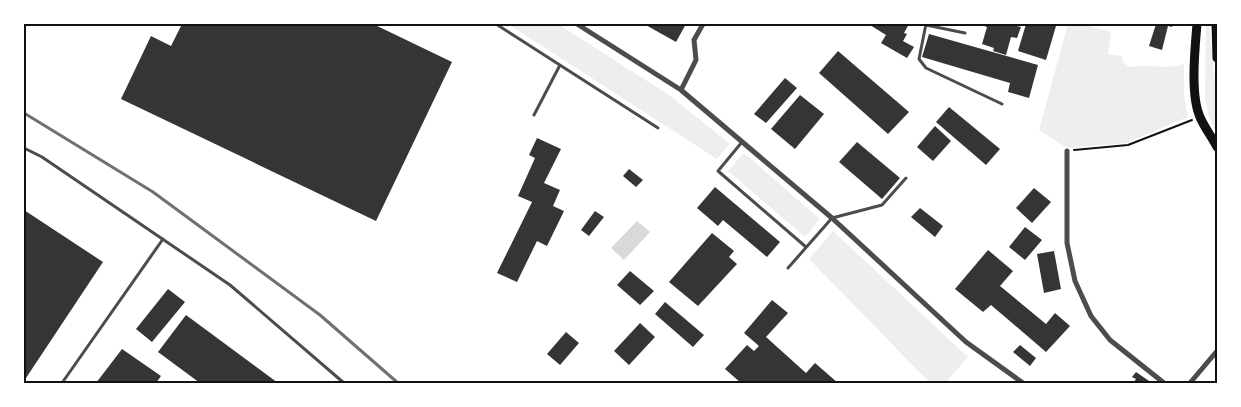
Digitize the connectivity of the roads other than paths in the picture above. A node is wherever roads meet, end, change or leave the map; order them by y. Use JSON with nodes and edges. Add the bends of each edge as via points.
{"nodes":[{"id":1,"x":496,"y":24,"type":"edge"},
{"id":2,"x":577,"y":24,"type":"edge"},
{"id":3,"x":704,"y":24,"type":"edge"},
{"id":4,"x":926,"y":24,"type":"edge"},
{"id":5,"x":1197,"y":24,"type":"edge"},
{"id":6,"x":1216,"y":24,"type":"edge"},
{"id":7,"x":965,"y":33,"type":"dead end"},
{"id":8,"x":1217,"y":58,"type":"edge"},
{"id":9,"x":560,"y":65,"type":"junction"},
{"id":10,"x":681,"y":90,"type":"junction"},
{"id":11,"x":1002,"y":104,"type":"dead end"},
{"id":12,"x":534,"y":114,"type":"dead end"},
{"id":13,"x":658,"y":128,"type":"dead end"},
{"id":14,"x":742,"y":142,"type":"junction"},
{"id":15,"x":1217,"y":147,"type":"edge"},
{"id":16,"x":24,"y":148,"type":"edge"},
{"id":17,"x":1067,"y":151,"type":"road end"},
{"id":18,"x":906,"y":178,"type":"dead end"},
{"id":19,"x":832,"y":218,"type":"junction"},
{"id":20,"x":164,"y":239,"type":"junction"},
{"id":21,"x":806,"y":248,"type":"junction"},
{"id":22,"x":788,"y":268,"type":"dead end"},
{"id":23,"x":1217,"y":351,"type":"edge"},
{"id":24,"x":62,"y":383,"type":"edge"},
{"id":25,"x":344,"y":383,"type":"edge"},
{"id":26,"x":1023,"y":383,"type":"edge"},
{"id":27,"x":1164,"y":383,"type":"edge"},
{"id":28,"x":1190,"y":383,"type":"edge"}],
"edges":[{"from":1,"to":9,"type":"lane"},
{"from":2,"to":10,"type":"street"},
{"from":3,"to":10,"type":"street","via":[[694,40],[696,60]]},
{"from":4,"to":7,"type":"lane"},
{"from":4,"to":11,"type":"lane","via":[[919,58],[926,68]]},
{"from":5,"to":15,"type":"main road","via":[[1195,93],[1200,117]]},
{"from":6,"to":8,"type":"main road"},
{"from":9,"to":12,"type":"lane"},
{"from":9,"to":13,"type":"lane"},
{"from":10,"to":14,"type":"street"},
{"from":14,"to":19,"type":"street"},
{"from":14,"to":21,"type":"lane","via":[[718,171]]},
{"from":16,"to":20,"type":"lane"},
{"from":17,"to":27,"type":"street","via":[[1067,243],[1075,281],[1091,316],[1110,340]]},
{"from":18,"to":19,"type":"lane","via":[[882,205]]},
{"from":19,"to":21,"type":"lane"},
{"from":19,"to":26,"type":"street","via":[[966,342]]},
{"from":20,"to":24,"type":"lane"},
{"from":20,"to":25,"type":"lane","via":[[230,285]]},
{"from":21,"to":22,"type":"lane"},
{"from":23,"to":28,"type":"street"}]}
